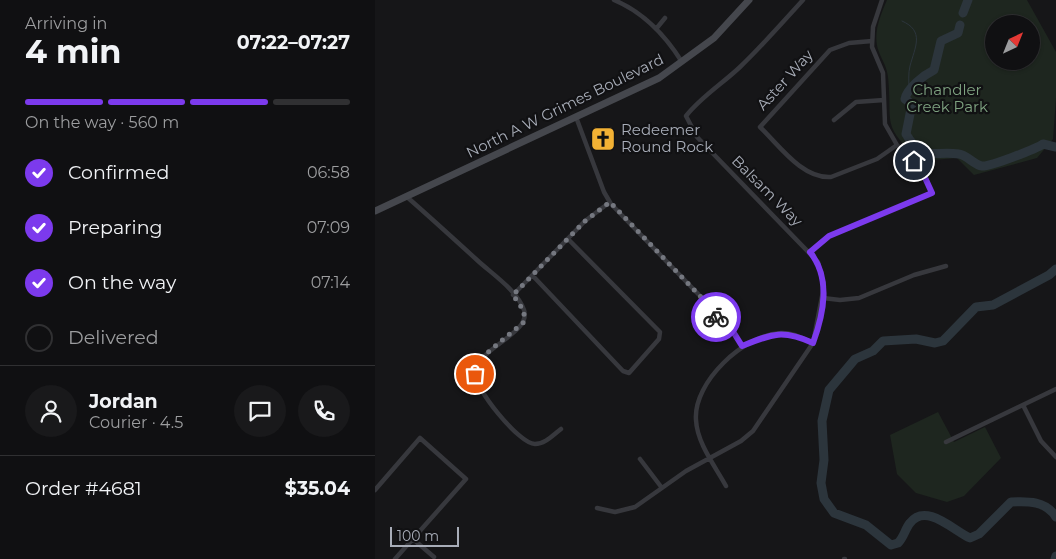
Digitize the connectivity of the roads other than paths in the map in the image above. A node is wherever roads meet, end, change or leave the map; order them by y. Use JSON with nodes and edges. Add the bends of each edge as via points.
{"nodes":[{"id":1,"x":614,"y":0,"type":"edge"},
{"id":2,"x":749,"y":0,"type":"edge"},
{"id":3,"x":803,"y":0,"type":"edge"},
{"id":4,"x":882,"y":0,"type":"edge"},
{"id":5,"x":665,"y":18,"type":"dead end"},
{"id":6,"x":656,"y":28,"type":"junction"},
{"id":7,"x":872,"y":41,"type":"junction"},
{"id":8,"x":683,"y":63,"type":"junction"},
{"id":9,"x":884,"y":100,"type":"junction"},
{"id":10,"x":576,"y":117,"type":"junction"},
{"id":11,"x":834,"y":120,"type":"dead end"},
{"id":12,"x":897,"y":145,"type":"junction"},
{"id":13,"x":407,"y":196,"type":"junction"},
{"id":14,"x":610,"y":202,"type":"junction"},
{"id":15,"x":375,"y":211,"type":"edge"},
{"id":16,"x":568,"y":239,"type":"junction"},
{"id":17,"x":810,"y":252,"type":"junction"},
{"id":18,"x":946,"y":266,"type":"dead end"},
{"id":19,"x":533,"y":276,"type":"junction"},
{"id":20,"x":513,"y":295,"type":"junction"},
{"id":21,"x":823,"y":298,"type":"junction"},
{"id":22,"x":813,"y":343,"type":"junction"},
{"id":23,"x":742,"y":346,"type":"junction"},
{"id":24,"x":1056,"y":389,"type":"edge"},
{"id":25,"x":1023,"y":405,"type":"junction"},
{"id":26,"x":561,"y":429,"type":"dead end"},
{"id":27,"x":946,"y":442,"type":"dead end"},
{"id":28,"x":1056,"y":457,"type":"edge"},
{"id":29,"x":711,"y":458,"type":"junction"},
{"id":30,"x":640,"y":459,"type":"dead end"},
{"id":31,"x":726,"y":486,"type":"dead end"},
{"id":32,"x":662,"y":488,"type":"junction"},
{"id":33,"x":375,"y":490,"type":"edge"},
{"id":34,"x":597,"y":508,"type":"dead end"},
{"id":35,"x":413,"y":539,"type":"junction"},
{"id":36,"x":434,"y":558,"type":"dead end"},
{"id":37,"x":395,"y":559,"type":"edge"}],
"edges":[{"from":1,"to":6,"type":"street"},
{"from":2,"to":8,"type":"main road","name":"North A W Grimes Boulevard","via":[[713,38]]},
{"from":3,"to":17,"type":"street","name":"Balsam Way","via":[[747,61],[698,100],[686,116],[697,137]]},
{"from":4,"to":7,"type":"street"},
{"from":5,"to":6,"type":"street"},
{"from":6,"to":8,"type":"street"},
{"from":7,"to":9,"type":"street","via":[[883,73]]},
{"from":7,"to":12,"type":"street","name":"Aster Way","via":[[849,43],[830,50],[760,127],[806,171],[824,178],[877,160]]},
{"from":8,"to":10,"type":"main road","name":"North A W Grimes Boulevard","via":[[659,78]]},
{"from":9,"to":11,"type":"street","via":[[857,102]]},
{"from":9,"to":12,"type":"street","via":[[885,124]]},
{"from":10,"to":13,"type":"main road","name":"North A W Grimes Boulevard"},
{"from":10,"to":14,"type":"street"},
{"from":12,"to":17,"type":"street","via":[[921,169],[932,193],[829,236]]},
{"from":13,"to":15,"type":"main road","name":"North A W Grimes Boulevard"},
{"from":13,"to":20,"type":"street"},
{"from":14,"to":16,"type":"street"},
{"from":14,"to":23,"type":"street","via":[[702,298],[713,314],[729,325]]},
{"from":16,"to":19,"type":"street"},
{"from":16,"to":19,"type":"street","via":[[660,332],[659,339],[629,373],[623,371]]},
{"from":17,"to":21,"type":"street","name":"Balsam Way","via":[[821,270]]},
{"from":18,"to":21,"type":"street","via":[[859,298]]},
{"from":19,"to":20,"type":"street"},
{"from":20,"to":26,"type":"street","via":[[524,311],[524,322],[481,358],[475,371],[477,383],[492,405],[527,442],[543,443]]},
{"from":21,"to":22,"type":"street","name":"Balsam Way"},
{"from":22,"to":23,"type":"street","via":[[779,333]]},
{"from":22,"to":29,"type":"street","name":"Balsam Way","via":[[753,431],[741,442]]},
{"from":23,"to":29,"type":"street","via":[[708,382],[697,402],[697,427]]},
{"from":24,"to":25,"type":"street"},
{"from":25,"to":27,"type":"street"},
{"from":25,"to":28,"type":"street","via":[[1041,441]]},
{"from":29,"to":31,"type":"street"},
{"from":29,"to":32,"type":"street","name":"Balsam Way"},
{"from":30,"to":32,"type":"street"},
{"from":32,"to":34,"type":"street","name":"Balsam Way","via":[[629,510],[610,512]]},
{"from":33,"to":35,"type":"street","via":[[420,438],[466,479]]},
{"from":35,"to":36,"type":"street"},
{"from":35,"to":37,"type":"street"}]}
